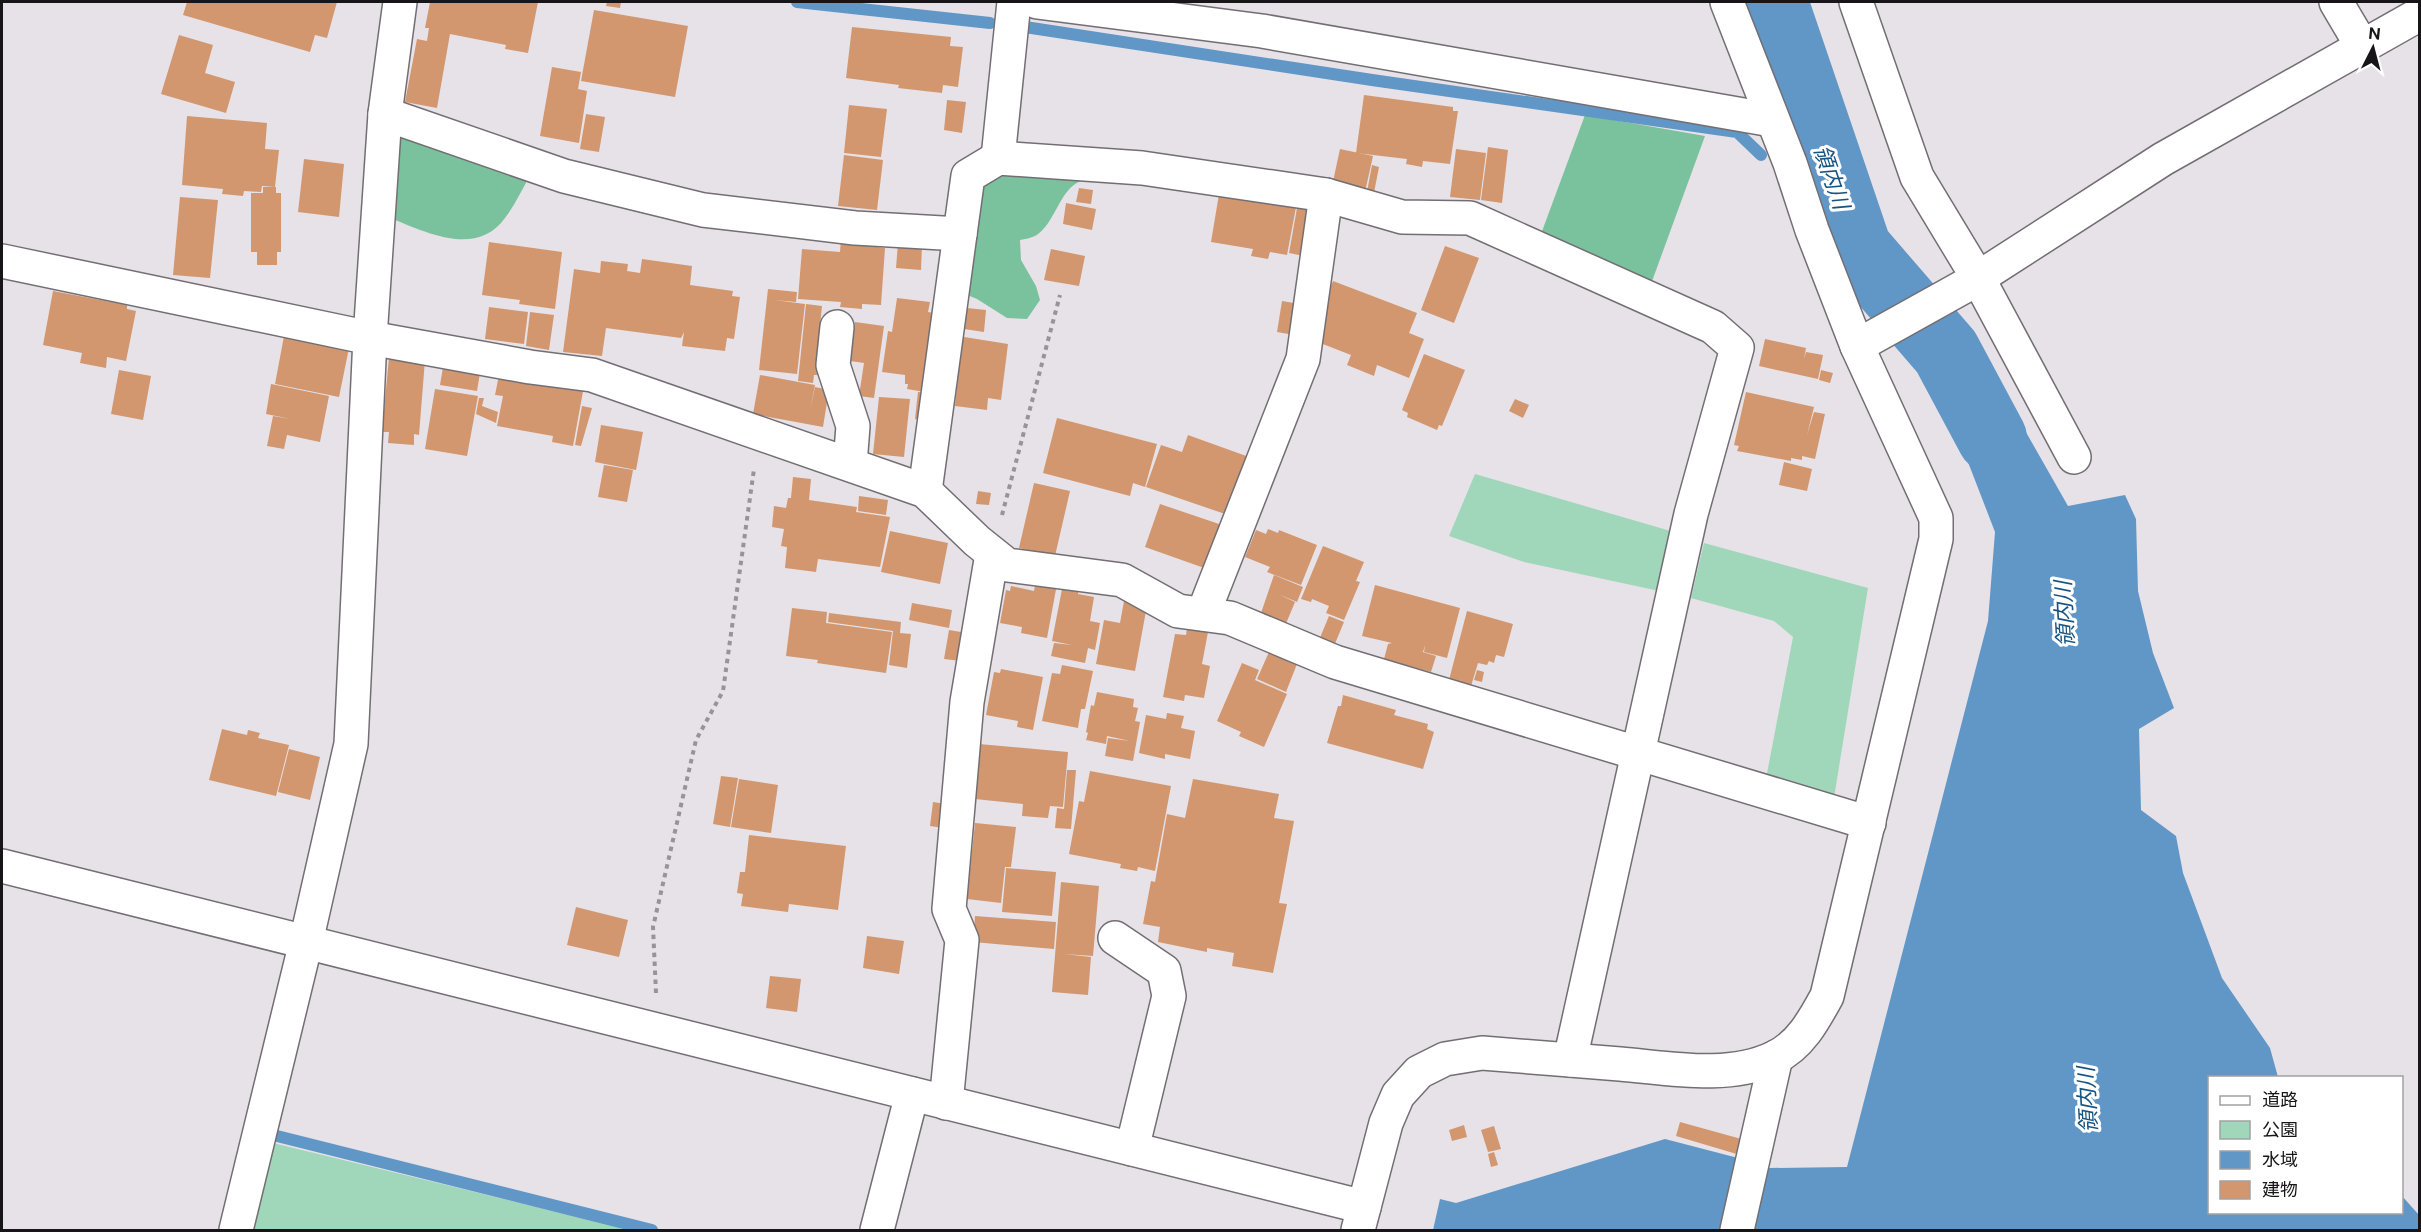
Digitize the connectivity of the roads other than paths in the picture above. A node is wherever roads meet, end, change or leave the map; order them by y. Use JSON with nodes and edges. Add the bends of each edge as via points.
{"nodes":[{"id":1,"x":400,"y":2,"type":"edge"},
{"id":2,"x":1014,"y":2,"type":"edge"},
{"id":3,"x":1037,"y":2,"type":"edge"},
{"id":4,"x":1727,"y":2,"type":"edge"},
{"id":5,"x":1856,"y":2,"type":"edge"},
{"id":6,"x":2336,"y":2,"type":"edge"},
{"id":7,"x":2420,"y":14,"type":"edge"},
{"id":8,"x":2362,"y":46,"type":"junction"},
{"id":9,"x":385,"y":114,"type":"junction"},
{"id":10,"x":1772,"y":120,"type":"junction"},
{"id":11,"x":998,"y":158,"type":"junction"},
{"id":12,"x":1326,"y":195,"type":"junction"},
{"id":13,"x":960,"y":234,"type":"junction"},
{"id":14,"x":2,"y":261,"type":"edge"},
{"id":15,"x":1975,"y":280,"type":"junction"},
{"id":16,"x":837,"y":327,"type":"dead end"},
{"id":17,"x":370,"y":338,"type":"junction"},
{"id":18,"x":1857,"y":346,"type":"junction"},
{"id":19,"x":2074,"y":457,"type":"dead end"},
{"id":20,"x":850,"y":464,"type":"junction"},
{"id":21,"x":925,"y":491,"type":"junction"},
{"id":22,"x":992,"y":554,"type":"junction"},
{"id":23,"x":1203,"y":614,"type":"junction"},
{"id":24,"x":1636,"y":753,"type":"junction"},
{"id":25,"x":1869,"y":824,"type":"junction"},
{"id":26,"x":2,"y":866,"type":"edge"},
{"id":27,"x":1115,"y":938,"type":"dead end"},
{"id":28,"x":306,"y":942,"type":"junction"},
{"id":29,"x":1776,"y":1057,"type":"junction"},
{"id":30,"x":1570,"y":1060,"type":"junction"},
{"id":31,"x":912,"y":1094,"type":"junction"},
{"id":32,"x":946,"y":1103,"type":"junction"},
{"id":33,"x":1132,"y":1149,"type":"junction"},
{"id":34,"x":1361,"y":1219,"type":"edge"},
{"id":35,"x":236,"y":1230,"type":"edge"},
{"id":36,"x":877,"y":1230,"type":"edge"},
{"id":37,"x":1737,"y":1230,"type":"edge"}],
"edges":[{"from":1,"to":9,"type":"street"},
{"from":2,"to":11,"type":"street"},
{"from":3,"to":10,"type":"street","via":[[1262,31]]},
{"from":4,"to":10,"type":"street"},
{"from":5,"to":15,"type":"street","via":[[1917,177]]},
{"from":6,"to":8,"type":"street"},
{"from":7,"to":8,"type":"street"},
{"from":8,"to":15,"type":"street","via":[[2163,159]]},
{"from":9,"to":13,"type":"street","via":[[564,176],[703,210],[855,228]]},
{"from":9,"to":17,"type":"street"},
{"from":10,"to":18,"type":"street"},
{"from":11,"to":12,"type":"street","via":[[1142,168]]},
{"from":11,"to":13,"type":"street","via":[[968,176]]},
{"from":12,"to":23,"type":"street","via":[[1303,359]]},
{"from":12,"to":24,"type":"street","via":[[1402,217],[1470,218],[1713,327],[1737,348],[1691,514]]},
{"from":13,"to":21,"type":"street"},
{"from":14,"to":17,"type":"street"},
{"from":15,"to":18,"type":"street"},
{"from":15,"to":19,"type":"street"},
{"from":16,"to":20,"type":"street","via":[[834,365],[853,426]]},
{"from":17,"to":20,"type":"street","via":[[592,375]]},
{"from":17,"to":28,"type":"street","via":[[351,744]]},
{"from":18,"to":25,"type":"street","via":[[1936,518],[1936,540]]},
{"from":20,"to":21,"type":"street"},
{"from":21,"to":22,"type":"street"},
{"from":22,"to":23,"type":"street","via":[[1007,565],[1122,580],[1178,611]]},
{"from":22,"to":32,"type":"street","via":[[968,702],[949,909],[962,940]]},
{"from":23,"to":24,"type":"street","via":[[1230,618],[1335,662]]},
{"from":24,"to":25,"type":"street"},
{"from":24,"to":30,"type":"street"},
{"from":25,"to":29,"type":"street","via":[[1827,996],[1798,1040]]},
{"from":26,"to":28,"type":"street"},
{"from":27,"to":33,"type":"street","via":[[1164,971],[1169,996]]},
{"from":28,"to":31,"type":"street"},
{"from":28,"to":35,"type":"street"},
{"from":29,"to":30,"type":"street","via":[[1751,1067],[1709,1071]]},
{"from":29,"to":37,"type":"street"},
{"from":30,"to":34,"type":"street","via":[[1482,1053],[1445,1059],[1419,1072],[1398,1095],[1386,1123]]},
{"from":31,"to":32,"type":"street"},
{"from":31,"to":36,"type":"street"},
{"from":32,"to":33,"type":"street"},
{"from":33,"to":34,"type":"street"}]}
